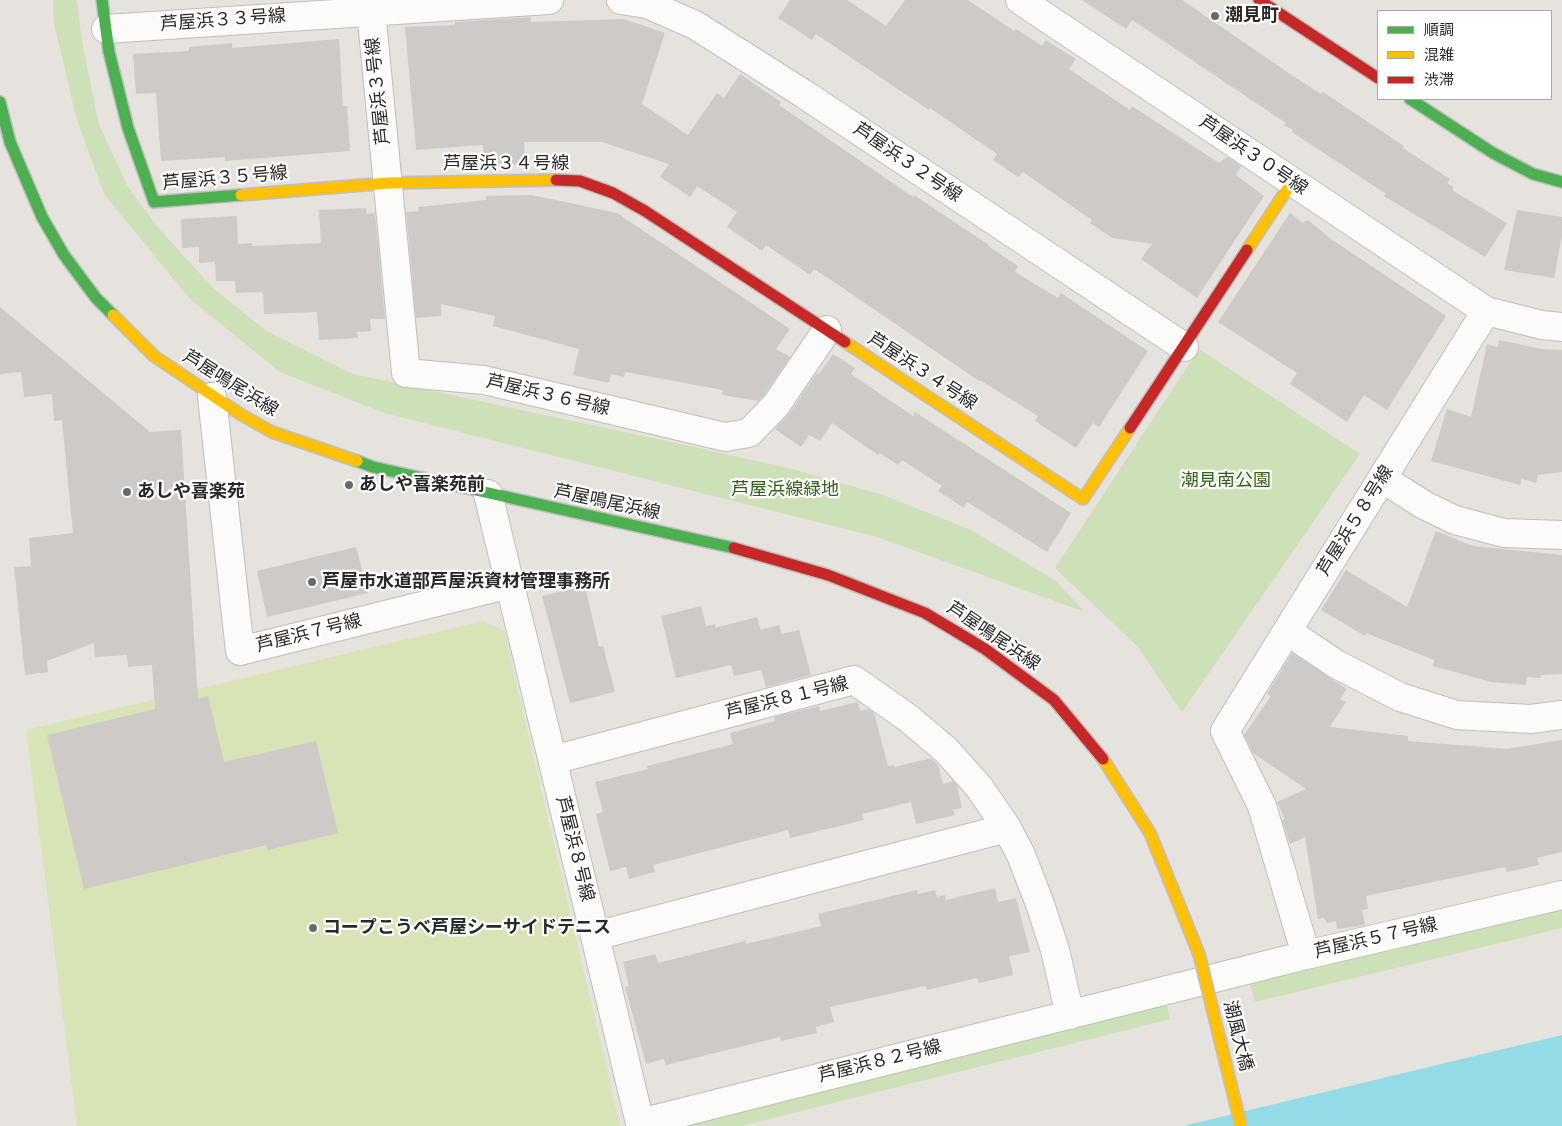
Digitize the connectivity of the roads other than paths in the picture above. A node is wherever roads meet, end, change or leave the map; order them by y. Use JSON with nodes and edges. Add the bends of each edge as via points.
{"nodes":[{"id":1,"x":102,"y":0,"type":"edge"},
{"id":2,"x":549,"y":0,"type":"edge"},
{"id":3,"x":621,"y":0,"type":"edge"},
{"id":4,"x":1020,"y":0,"type":"edge"},
{"id":5,"x":1260,"y":0,"type":"edge"},
{"id":6,"x":371,"y":5,"type":"edge"},
{"id":7,"x":106,"y":29,"type":"junction"},
{"id":8,"x":1377,"y":77,"type":"edge"},
{"id":9,"x":1412,"y":100,"type":"edge"},
{"id":10,"x":0,"y":102,"type":"edge"},
{"id":11,"x":1292,"y":182,"type":"junction"},
{"id":12,"x":1562,"y":182,"type":"edge"},
{"id":13,"x":388,"y":183,"type":"junction"},
{"id":14,"x":1486,"y":311,"type":"junction"},
{"id":15,"x":1562,"y":327,"type":"edge"},
{"id":16,"x":827,"y":330,"type":"junction"},
{"id":17,"x":1184,"y":347,"type":"junction"},
{"id":18,"x":212,"y":397,"type":"junction"},
{"id":19,"x":1383,"y":479,"type":"junction"},
{"id":20,"x":488,"y":494,"type":"junction"},
{"id":21,"x":1562,"y":535,"type":"edge"},
{"id":22,"x":510,"y":584,"type":"junction"},
{"id":23,"x":1287,"y":631,"type":"junction"},
{"id":24,"x":1562,"y":715,"type":"edge"},
{"id":25,"x":1225,"y":731,"type":"joint"},
{"id":26,"x":553,"y":760,"type":"junction"},
{"id":27,"x":1007,"y":828,"type":"junction"},
{"id":28,"x":1562,"y":895,"type":"edge"},
{"id":29,"x":595,"y":936,"type":"junction"},
{"id":30,"x":1199,"y":954,"type":"joint"},
{"id":31,"x":1306,"y":955,"type":"junction"},
{"id":32,"x":1070,"y":1015,"type":"junction"},
{"id":33,"x":1241,"y":1126,"type":"edge"}],
"edges":[{"from":1,"to":7,"type":"street","name":"芦屋浜３５号線"},
{"from":2,"to":6,"type":"street"},
{"from":3,"to":17,"type":"street","name":"芦屋浜３２号線","via":[[647,4],[695,25]]},
{"from":4,"to":11,"type":"street","name":"芦屋浜３０号線"},
{"from":5,"to":8,"type":"street"},
{"from":6,"to":7,"type":"street","name":"芦屋浜３３号線"},
{"from":6,"to":13,"type":"street","name":"芦屋浜３号線"},
{"from":7,"to":13,"type":"street","name":"芦屋浜３５号線","via":[[128,128],[154,202]]},
{"from":9,"to":12,"type":"street","via":[[1501,157],[1533,174]]},
{"from":10,"to":18,"type":"street","name":"芦屋鳴尾浜線","via":[[10,142],[24,178],[64,255],[96,298],[154,356]]},
{"from":11,"to":14,"type":"street","name":"芦屋浜３０号線"},
{"from":11,"to":17,"type":"street","name":"芦屋浜３４号線"},
{"from":13,"to":16,"type":"street","name":"芦屋浜３４号線","via":[[544,178],[580,181],[613,192]]},
{"from":13,"to":16,"type":"street","name":"芦屋浜３６号線","via":[[406,373],[484,380],[725,437],[749,433],[776,404]]},
{"from":14,"to":15,"type":"street","name":"芦屋浜３０号線"},
{"from":14,"to":19,"type":"street","name":"芦屋浜５８号線"},
{"from":16,"to":17,"type":"street","name":"芦屋浜３４号線","via":[[1083,499]]},
{"from":18,"to":20,"type":"street","name":"芦屋鳴尾浜線","via":[[272,432],[306,445],[373,467]]},
{"from":18,"to":22,"type":"street","name":"芦屋浜７号線","via":[[240,651]]},
{"from":19,"to":21,"type":"street","via":[[1455,520],[1504,533]]},
{"from":19,"to":23,"type":"street","name":"芦屋浜５８号線"},
{"from":20,"to":22,"type":"street","name":"芦屋浜８号線"},
{"from":20,"to":30,"type":"street","name":"芦屋鳴尾浜線","via":[[741,550],[828,575],[925,613],[985,649],[1054,700],[1109,766],[1150,833]]},
{"from":22,"to":26,"type":"street","name":"芦屋浜８号線"},
{"from":23,"to":24,"type":"street","via":[[1336,664],[1400,697],[1457,715],[1531,720]]},
{"from":23,"to":25,"type":"street","name":"芦屋浜５８号線"},
{"from":25,"to":31,"type":"street","name":"芦屋浜５７号線","via":[[1262,806]]},
{"from":26,"to":27,"type":"street","name":"芦屋浜８１号線","via":[[854,680],[946,750],[979,787]]},
{"from":26,"to":29,"type":"street","name":"芦屋浜８号線"},
{"from":27,"to":29,"type":"street"},
{"from":27,"to":32,"type":"street","name":"芦屋浜８１号線","via":[[1040,904]]},
{"from":28,"to":31,"type":"street","name":"芦屋浜５７号線"},
{"from":29,"to":32,"type":"street","name":"芦屋浜８２号線","via":[[640,1123]]},
{"from":30,"to":33,"type":"street","name":"潮風大橋","bridge":true},
{"from":31,"to":32,"type":"street","name":"芦屋浜８２号線"}]}
